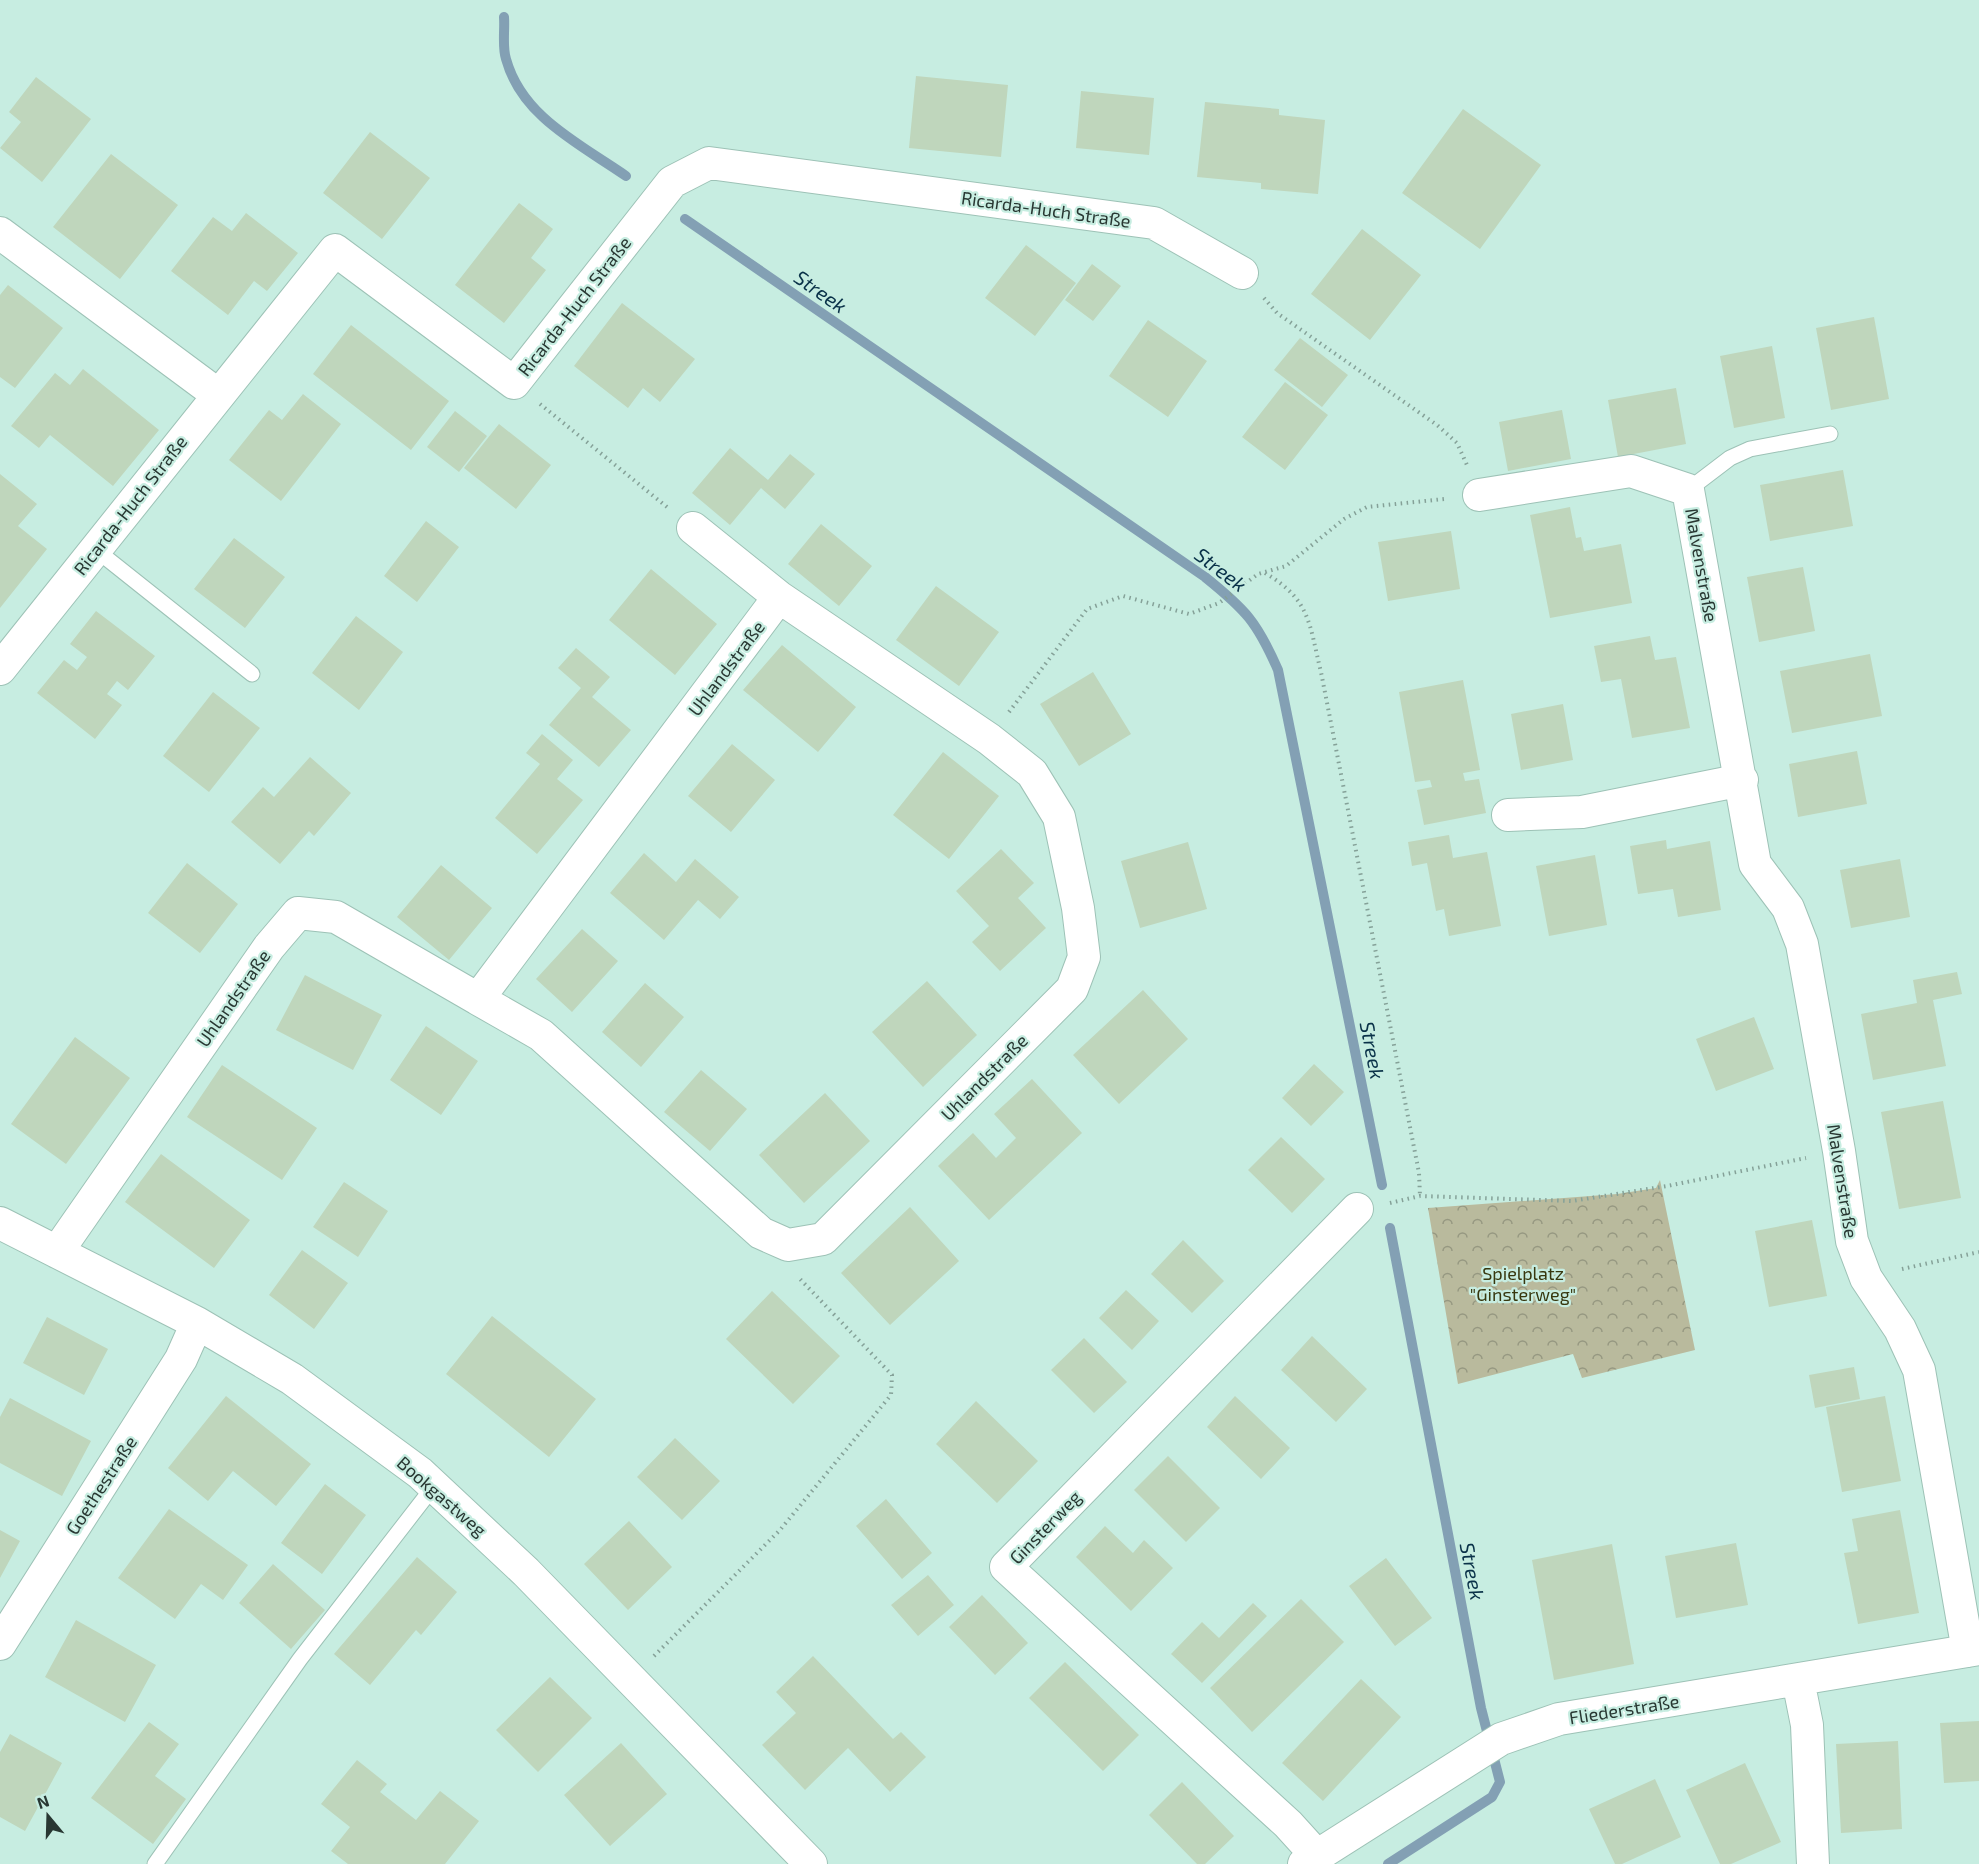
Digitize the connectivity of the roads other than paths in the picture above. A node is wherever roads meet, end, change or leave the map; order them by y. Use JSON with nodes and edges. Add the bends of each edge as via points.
{"nodes":[{"id":1,"x":0,"y":233,"type":"edge"},
{"id":2,"x":1242,"y":273,"type":"road end"},
{"id":3,"x":217,"y":394,"type":"junction"},
{"id":4,"x":1830,"y":434,"type":"dead end"},
{"id":5,"x":1688,"y":490,"type":"junction"},
{"id":6,"x":1479,"y":495,"type":"road end"},
{"id":7,"x":693,"y":528,"type":"road end"},
{"id":8,"x":95,"y":549,"type":"junction"},
{"id":9,"x":779,"y":597,"type":"junction"},
{"id":10,"x":0,"y":669,"type":"edge"},
{"id":11,"x":252,"y":674,"type":"dead end"},
{"id":12,"x":1742,"y":780,"type":"junction"},
{"id":13,"x":1508,"y":816,"type":"dead end"},
{"id":14,"x":478,"y":999,"type":"junction"},
{"id":15,"x":1356,"y":1209,"type":"road end"},
{"id":16,"x":0,"y":1223,"type":"edge"},
{"id":17,"x":57,"y":1252,"type":"junction"},
{"id":18,"x":196,"y":1323,"type":"junction"},
{"id":19,"x":434,"y":1486,"type":"junction"},
{"id":20,"x":0,"y":1644,"type":"edge"},
{"id":21,"x":1974,"y":1650,"type":"edge"},
{"id":22,"x":1798,"y":1680,"type":"junction"},
{"id":23,"x":1311,"y":1860,"type":"edge"},
{"id":24,"x":155,"y":1864,"type":"edge"},
{"id":25,"x":811,"y":1864,"type":"edge"},
{"id":26,"x":1813,"y":1864,"type":"edge"}],
"edges":[{"from":1,"to":3,"type":"street"},
{"from":2,"to":3,"type":"street","name":"Ricarda-Huch Straße","via":[[1154,224],[709,163],[672,182],[514,383],[335,250]]},
{"from":3,"to":8,"type":"street","name":"Ricarda-Huch Straße"},
{"from":4,"to":5,"type":"lane","via":[[1750,450],[1730,458]]},
{"from":5,"to":6,"type":"street","name":"Malvenstraße","via":[[1631,471]]},
{"from":5,"to":12,"type":"street","name":"Malvenstraße"},
{"from":7,"to":9,"type":"street","name":"Uhlandstraße"},
{"from":8,"to":10,"type":"street","name":"Ricarda-Huch Straße"},
{"from":8,"to":11,"type":"lane"},
{"from":9,"to":14,"type":"street","name":"Uhlandstraße"},
{"from":9,"to":14,"type":"street","name":"Uhlandstraße","via":[[989,739],[1032,773],[1059,817],[1078,908],[1084,957],[1072,989],[823,1239],[788,1245],[762,1233],[541,1035]]},
{"from":12,"to":13,"type":"street","via":[[1582,812]]},
{"from":12,"to":21,"type":"street","name":"Malvenstraße","via":[[1755,864],[1788,908],[1802,944],[1852,1241],[1866,1278],[1900,1329],[1919,1370]]},
{"from":14,"to":17,"type":"street","name":"Uhlandstraße","via":[[336,917],[298,913],[269,947]]},
{"from":15,"to":23,"type":"street","name":"Ginsterweg","via":[[1006,1567],[1288,1824]]},
{"from":16,"to":17,"type":"street","name":"Bookgastweg"},
{"from":17,"to":18,"type":"street","name":"Bookgastweg"},
{"from":18,"to":19,"type":"street","name":"Bookgastweg","via":[[292,1380]]},
{"from":18,"to":20,"type":"street","name":"Goethestraße","via":[[181,1359]]},
{"from":19,"to":24,"type":"lane","via":[[300,1659]]},
{"from":19,"to":25,"type":"street","name":"Bookgastweg","via":[[526,1572]]},
{"from":21,"to":22,"type":"street","name":"Fliederstraße"},
{"from":22,"to":23,"type":"street","name":"Fliederstraße","via":[[1559,1719],[1489,1747]]},
{"from":22,"to":26,"type":"street","via":[[1807,1725]]}]}
